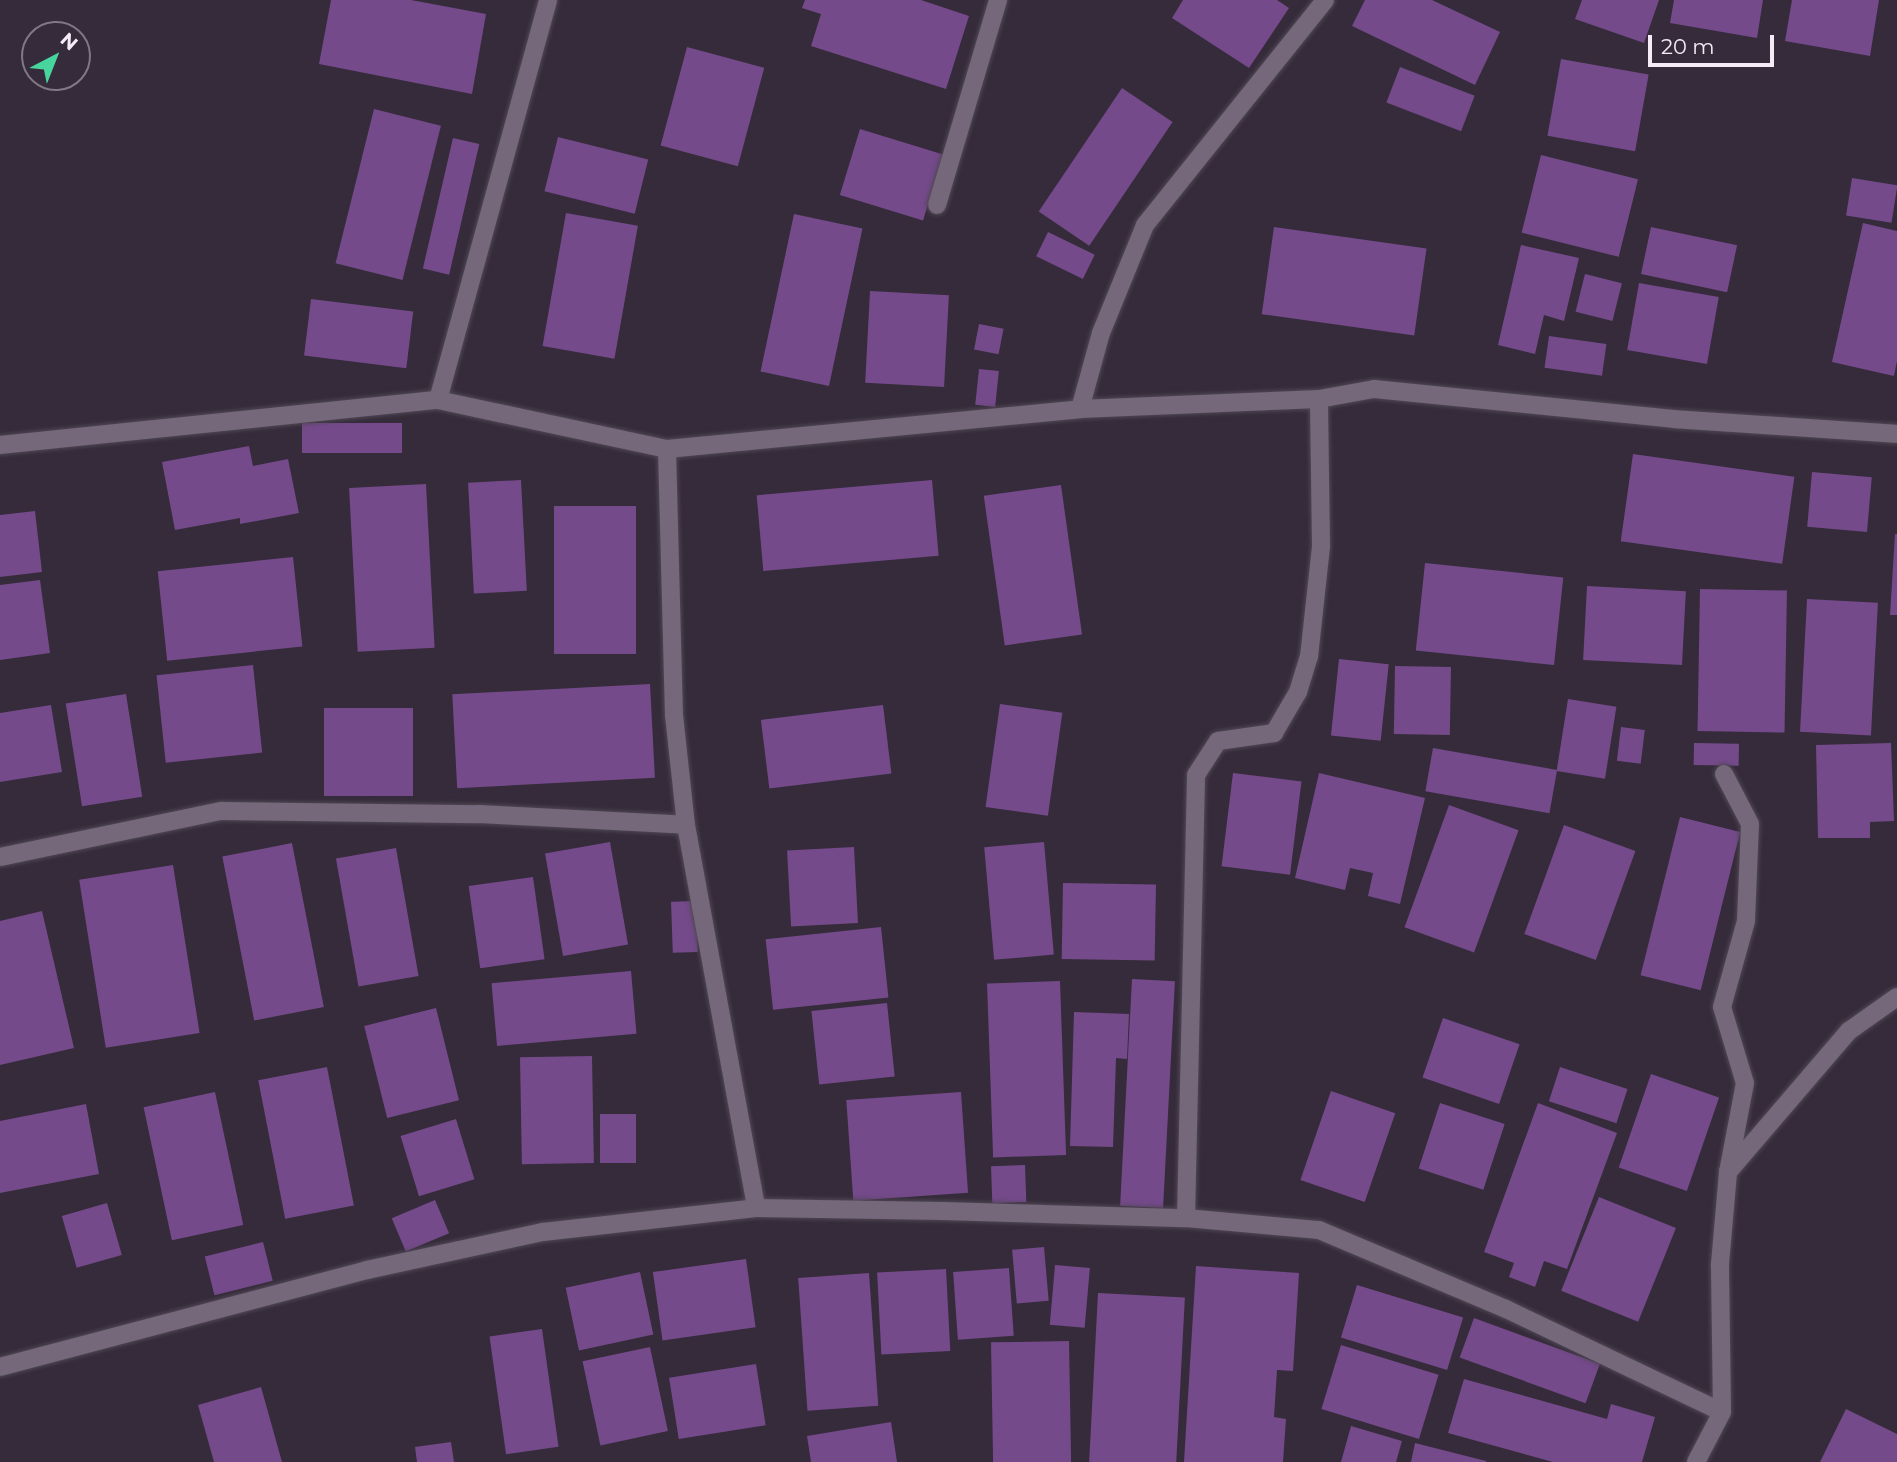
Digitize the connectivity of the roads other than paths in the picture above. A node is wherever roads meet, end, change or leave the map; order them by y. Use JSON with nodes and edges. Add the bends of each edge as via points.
{"nodes":[{"id":1,"x":548,"y":0,"type":"edge"},
{"id":2,"x":998,"y":0,"type":"edge"},
{"id":3,"x":1325,"y":0,"type":"edge"},
{"id":4,"x":937,"y":205,"type":"dead end"},
{"id":5,"x":1319,"y":399,"type":"junction"},
{"id":6,"x":438,"y":400,"type":"junction"},
{"id":7,"x":1080,"y":409,"type":"junction"},
{"id":8,"x":1897,"y":434,"type":"edge"},
{"id":9,"x":0,"y":444,"type":"edge"},
{"id":10,"x":667,"y":449,"type":"junction"},
{"id":11,"x":1724,"y":774,"type":"dead end"},
{"id":12,"x":686,"y":825,"type":"junction"},
{"id":13,"x":0,"y":857,"type":"edge"},
{"id":14,"x":1897,"y":997,"type":"edge"},
{"id":15,"x":1728,"y":1172,"type":"junction"},
{"id":16,"x":756,"y":1208,"type":"junction"},
{"id":17,"x":1186,"y":1218,"type":"junction"},
{"id":18,"x":0,"y":1367,"type":"edge"},
{"id":19,"x":1722,"y":1412,"type":"junction"},
{"id":20,"x":1696,"y":1462,"type":"edge"}],
"edges":[{"from":1,"to":6,"type":"street"},
{"from":2,"to":4,"type":"street"},
{"from":3,"to":7,"type":"street","via":[[1145,225],[1101,333]]},
{"from":5,"to":7,"type":"street"},
{"from":5,"to":8,"type":"street","via":[[1374,389],[1674,419]]},
{"from":5,"to":17,"type":"street","via":[[1321,546],[1309,657],[1298,692],[1274,733],[1219,741],[1196,775]]},
{"from":6,"to":9,"type":"street"},
{"from":6,"to":10,"type":"street"},
{"from":7,"to":10,"type":"street"},
{"from":10,"to":12,"type":"street","via":[[674,715]]},
{"from":11,"to":15,"type":"street","via":[[1750,824],[1746,921],[1722,1007],[1745,1083]]},
{"from":12,"to":13,"type":"street","via":[[479,814],[221,811]]},
{"from":12,"to":16,"type":"street"},
{"from":14,"to":15,"type":"street","via":[[1849,1031]]},
{"from":15,"to":19,"type":"street","via":[[1720,1264]]},
{"from":16,"to":17,"type":"street"},
{"from":16,"to":18,"type":"street","via":[[530,1234],[367,1270]]},
{"from":17,"to":19,"type":"street","via":[[1319,1230],[1506,1309]]},
{"from":19,"to":20,"type":"street"}]}
